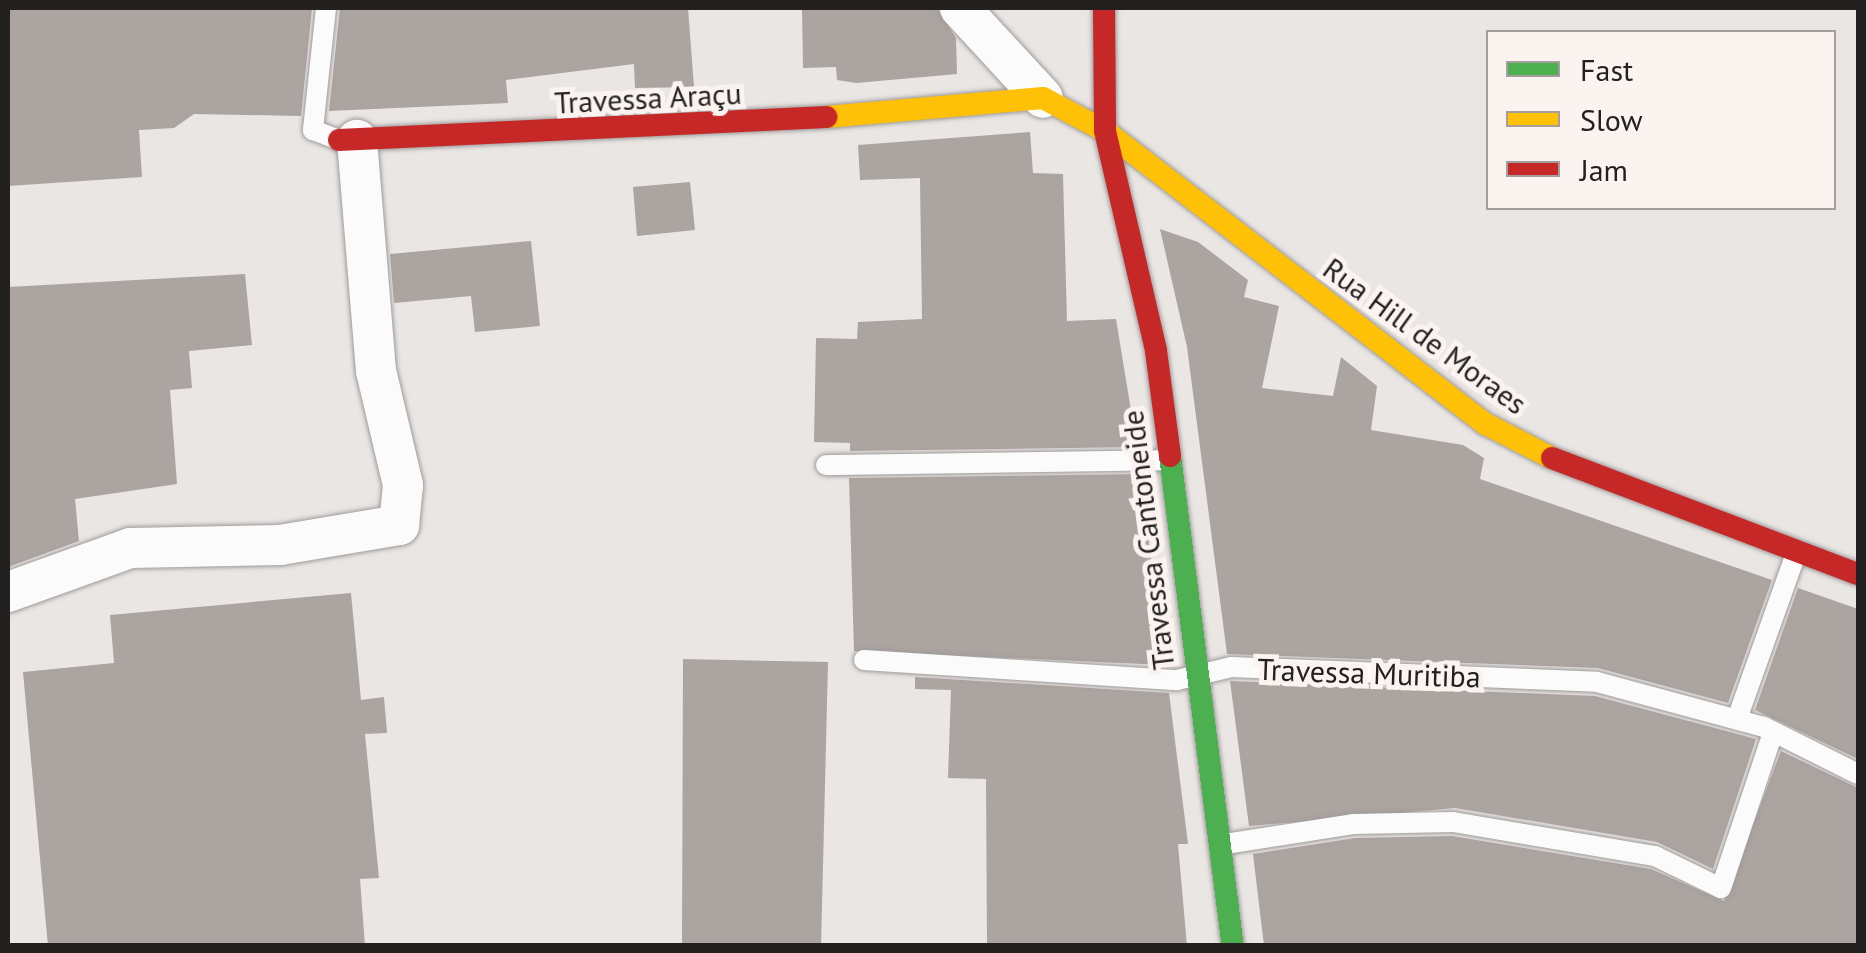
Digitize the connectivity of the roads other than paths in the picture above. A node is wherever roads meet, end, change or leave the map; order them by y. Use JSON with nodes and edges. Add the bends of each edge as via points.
{"nodes":[{"id":1,"x":326,"y":8,"type":"edge"},
{"id":2,"x":960,"y":8,"type":"edge"},
{"id":3,"x":1104,"y":8,"type":"edge"},
{"id":4,"x":1043,"y":98,"type":"junction"},
{"id":5,"x":1105,"y":132,"type":"junction"},
{"id":6,"x":348,"y":140,"type":"junction"},
{"id":7,"x":1170,"y":460,"type":"junction"},
{"id":8,"x":826,"y":464,"type":"dead end"},
{"id":9,"x":1797,"y":552,"type":"junction"},
{"id":10,"x":1858,"y":574,"type":"edge"},
{"id":11,"x":8,"y":592,"type":"edge"},
{"id":12,"x":864,"y":660,"type":"dead end"},
{"id":13,"x":1194,"y":678,"type":"junction"},
{"id":14,"x":1737,"y":719,"type":"junction"},
{"id":15,"x":1774,"y":733,"type":"junction"},
{"id":16,"x":1858,"y":774,"type":"edge"},
{"id":17,"x":1225,"y":844,"type":"junction"},
{"id":18,"x":1233,"y":946,"type":"edge"}],
"edges":[{"from":1,"to":6,"type":"lane","via":[[312,130]]},
{"from":2,"to":4,"type":"street"},
{"from":3,"to":5,"type":"street"},
{"from":4,"to":5,"type":"street"},
{"from":4,"to":6,"type":"street","name":"Travessa Araçu","via":[[706,128]]},
{"from":5,"to":7,"type":"street","name":"Travessa Cantoneide","via":[[1156,351]]},
{"from":5,"to":9,"type":"street","name":"Rua Hill de Moraes","via":[[1486,424]]},
{"from":6,"to":11,"type":"street","via":[[376,371],[403,484],[399,526],[280,546],[130,548]]},
{"from":7,"to":8,"type":"lane"},
{"from":7,"to":13,"type":"street","name":"Travessa Cantoneide"},
{"from":9,"to":10,"type":"street","name":"Rua Hill de Moraes"},
{"from":9,"to":14,"type":"lane"},
{"from":12,"to":13,"type":"lane","name":"Travessa Muritiba"},
{"from":13,"to":14,"type":"lane","name":"Travessa Muritiba","via":[[1231,667],[1598,682]]},
{"from":13,"to":17,"type":"street","name":"Travessa Cantoneide"},
{"from":14,"to":15,"type":"lane","name":"Travessa Muritiba"},
{"from":15,"to":16,"type":"lane","name":"Travessa Muritiba"},
{"from":15,"to":17,"type":"lane","via":[[1721,888],[1655,856],[1453,822],[1354,824]]},
{"from":17,"to":18,"type":"street","name":"Travessa Cantoneide"}]}
